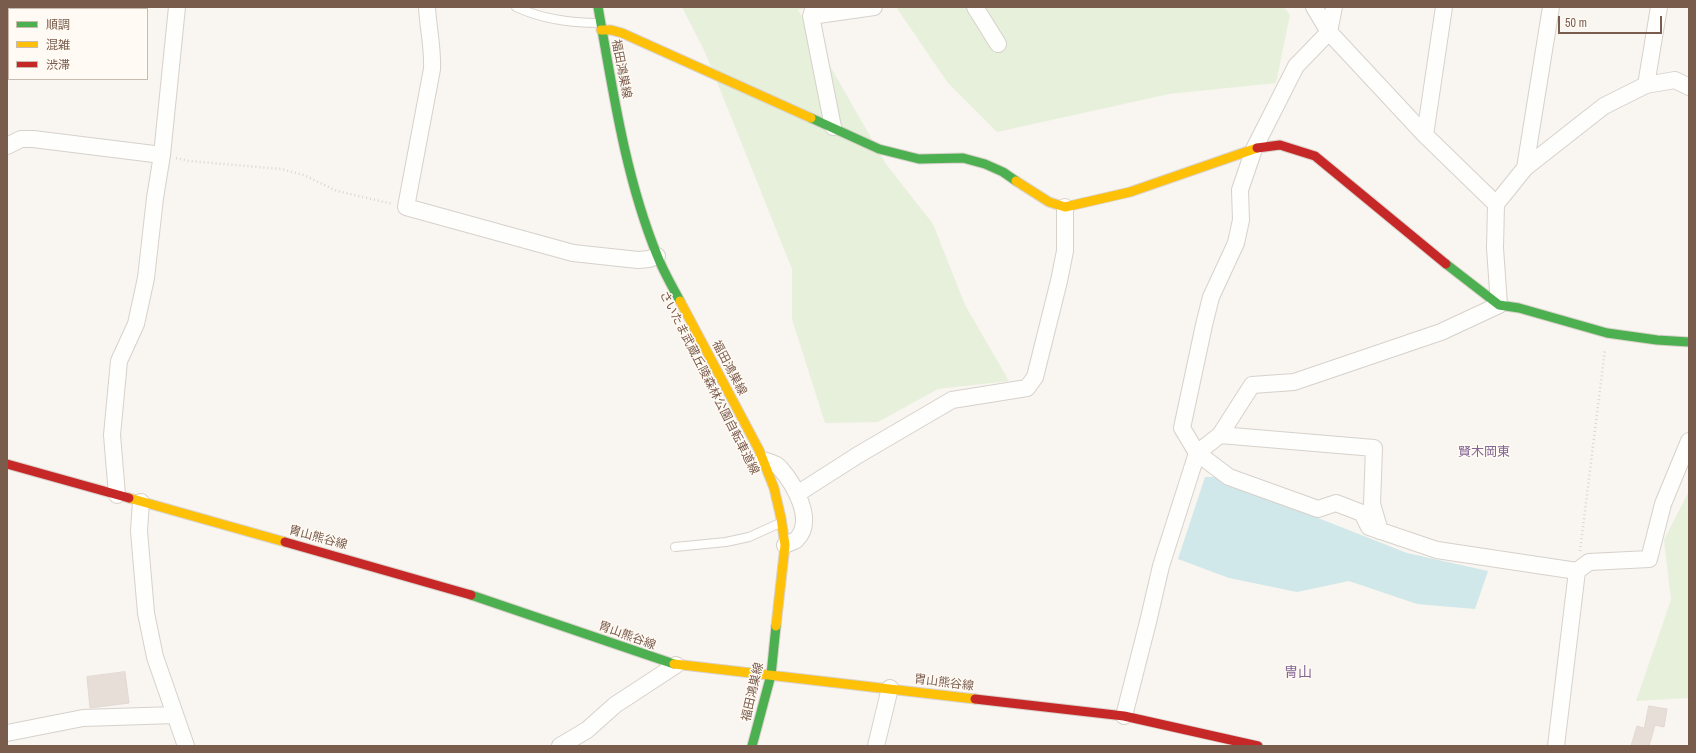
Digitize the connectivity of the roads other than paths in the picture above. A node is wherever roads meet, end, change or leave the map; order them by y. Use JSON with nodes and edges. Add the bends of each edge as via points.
{"nodes":[{"id":1,"x":177,"y":7,"type":"edge"},
{"id":2,"x":427,"y":7,"type":"edge"},
{"id":3,"x":516,"y":7,"type":"edge"},
{"id":4,"x":598,"y":7,"type":"edge"},
{"id":5,"x":874,"y":7,"type":"edge"},
{"id":6,"x":975,"y":7,"type":"edge"},
{"id":7,"x":1314,"y":7,"type":"edge"},
{"id":8,"x":1334,"y":7,"type":"edge"},
{"id":9,"x":1444,"y":7,"type":"edge"},
{"id":10,"x":1551,"y":7,"type":"edge"},
{"id":11,"x":1659,"y":7,"type":"edge"},
{"id":12,"x":812,"y":11,"type":"edge"},
{"id":13,"x":601,"y":26,"type":"junction"},
{"id":14,"x":1329,"y":32,"type":"junction"},
{"id":15,"x":998,"y":44,"type":"dead end"},
{"id":16,"x":1646,"y":85,"type":"junction"},
{"id":17,"x":1689,"y":87,"type":"edge"},
{"id":18,"x":832,"y":127,"type":"junction"},
{"id":19,"x":1424,"y":135,"type":"junction"},
{"id":20,"x":7,"y":146,"type":"edge"},
{"id":21,"x":1254,"y":149,"type":"junction"},
{"id":22,"x":162,"y":155,"type":"junction"},
{"id":23,"x":1525,"y":168,"type":"junction"},
{"id":24,"x":1496,"y":204,"type":"junction"},
{"id":25,"x":1064,"y":207,"type":"junction"},
{"id":26,"x":657,"y":256,"type":"junction"},
{"id":27,"x":1499,"y":305,"type":"junction"},
{"id":28,"x":1689,"y":342,"type":"edge"},
{"id":29,"x":1220,"y":435,"type":"junction"},
{"id":30,"x":1689,"y":441,"type":"edge"},
{"id":31,"x":1197,"y":454,"type":"junction"},
{"id":32,"x":763,"y":460,"type":"junction"},
{"id":33,"x":7,"y":464,"type":"edge"},
{"id":34,"x":797,"y":494,"type":"junction"},
{"id":35,"x":117,"y":495,"type":"junction"},
{"id":36,"x":141,"y":502,"type":"junction"},
{"id":37,"x":782,"y":522,"type":"junction"},
{"id":38,"x":1380,"y":531,"type":"junction"},
{"id":39,"x":785,"y":545,"type":"junction"},
{"id":40,"x":675,"y":547,"type":"dead end"},
{"id":41,"x":1577,"y":571,"type":"junction"},
{"id":42,"x":676,"y":666,"type":"junction"},
{"id":43,"x":771,"y":676,"type":"junction"},
{"id":44,"x":890,"y":688,"type":"junction"},
{"id":45,"x":175,"y":715,"type":"junction"},
{"id":46,"x":1124,"y":716,"type":"junction"},
{"id":47,"x":7,"y":733,"type":"edge"},
{"id":48,"x":186,"y":746,"type":"edge"},
{"id":49,"x":560,"y":746,"type":"edge"},
{"id":50,"x":752,"y":746,"type":"edge"},
{"id":51,"x":876,"y":746,"type":"edge"},
{"id":52,"x":1258,"y":746,"type":"edge"},
{"id":53,"x":1556,"y":746,"type":"edge"}],
"edges":[{"from":1,"to":22,"type":"street"},
{"from":2,"to":26,"type":"street","via":[[433,50],[432,69],[406,207],[573,253],[638,260]]},
{"from":3,"to":13,"type":"lane","via":[[554,20]]},
{"from":4,"to":13,"type":"main road","name":"福田鴻巣線"},
{"from":5,"to":12,"type":"street"},
{"from":6,"to":15,"type":"street"},
{"from":7,"to":14,"type":"street"},
{"from":8,"to":14,"type":"street"},
{"from":9,"to":19,"type":"street"},
{"from":10,"to":23,"type":"street"},
{"from":11,"to":16,"type":"street"},
{"from":12,"to":18,"type":"street"},
{"from":13,"to":18,"type":"main road"},
{"from":13,"to":26,"type":"main road","name":"福田鴻巣線","via":[[630,173]]},
{"from":14,"to":19,"type":"street"},
{"from":14,"to":21,"type":"street","via":[[1296,66]]},
{"from":16,"to":17,"type":"street","via":[[1675,80]]},
{"from":16,"to":23,"type":"street","via":[[1604,106]]},
{"from":18,"to":25,"type":"main road","via":[[879,149],[919,159],[963,158],[985,164],[1049,202]]},
{"from":19,"to":24,"type":"street"},
{"from":20,"to":22,"type":"street","via":[[21,139],[33,139]]},
{"from":21,"to":25,"type":"main road","via":[[1130,192]]},
{"from":21,"to":27,"type":"main road","via":[[1280,145],[1315,156]]},
{"from":21,"to":31,"type":"street","via":[[1240,190],[1241,220],[1236,243],[1211,297],[1182,428]]},
{"from":22,"to":35,"type":"street","via":[[146,278],[136,324],[119,361],[112,435]]},
{"from":23,"to":24,"type":"street"},
{"from":24,"to":27,"type":"street","via":[[1494,248]]},
{"from":25,"to":34,"type":"street","via":[[1065,251],[1034,377],[1028,388],[952,400]]},
{"from":26,"to":32,"type":"main road","name":"福田鴻巣線"},
{"from":27,"to":28,"type":"main road","via":[[1519,308],[1607,333]]},
{"from":27,"to":29,"type":"street","via":[[1441,332],[1294,382],[1252,385]]},
{"from":29,"to":31,"type":"street"},
{"from":29,"to":38,"type":"street","via":[[1374,448],[1372,504]]},
{"from":30,"to":41,"type":"street","via":[[1663,504],[1650,558],[1589,562]]},
{"from":31,"to":38,"type":"street","via":[[1230,477],[1318,509],[1336,503],[1362,513],[1369,527]]},
{"from":31,"to":46,"type":"street","via":[[1161,566]]},
{"from":32,"to":34,"type":"street","via":[[779,467]]},
{"from":32,"to":37,"type":"main road","name":"福田鴻巣線","via":[[774,488]]},
{"from":33,"to":35,"type":"main road","name":"胄山熊谷線"},
{"from":34,"to":39,"type":"street","via":[[804,510],[802,529],[795,540]]},
{"from":35,"to":36,"type":"main road","name":"胄山熊谷線"},
{"from":36,"to":42,"type":"main road","name":"胄山熊谷線","via":[[459,591]]},
{"from":36,"to":45,"type":"street","via":[[139,531],[146,613],[155,657]]},
{"from":37,"to":39,"type":"main road","name":"福田鴻巣線"},
{"from":37,"to":40,"type":"lane","via":[[748,537]]},
{"from":38,"to":41,"type":"street","via":[[1437,550]]},
{"from":39,"to":43,"type":"main road","name":"福田鴻巣線"},
{"from":41,"to":53,"type":"street"},
{"from":42,"to":43,"type":"main road","name":"胄山熊谷線"},
{"from":42,"to":49,"type":"street","via":[[615,705],[587,730]]},
{"from":43,"to":44,"type":"main road","name":"胄山熊谷線"},
{"from":43,"to":50,"type":"main road","name":"福田鴻巣線"},
{"from":44,"to":46,"type":"main road","name":"胄山熊谷線"},
{"from":44,"to":51,"type":"street"},
{"from":45,"to":47,"type":"street","via":[[83,718]]},
{"from":45,"to":48,"type":"street"},
{"from":46,"to":52,"type":"main road","name":"胄山熊谷線"}]}
